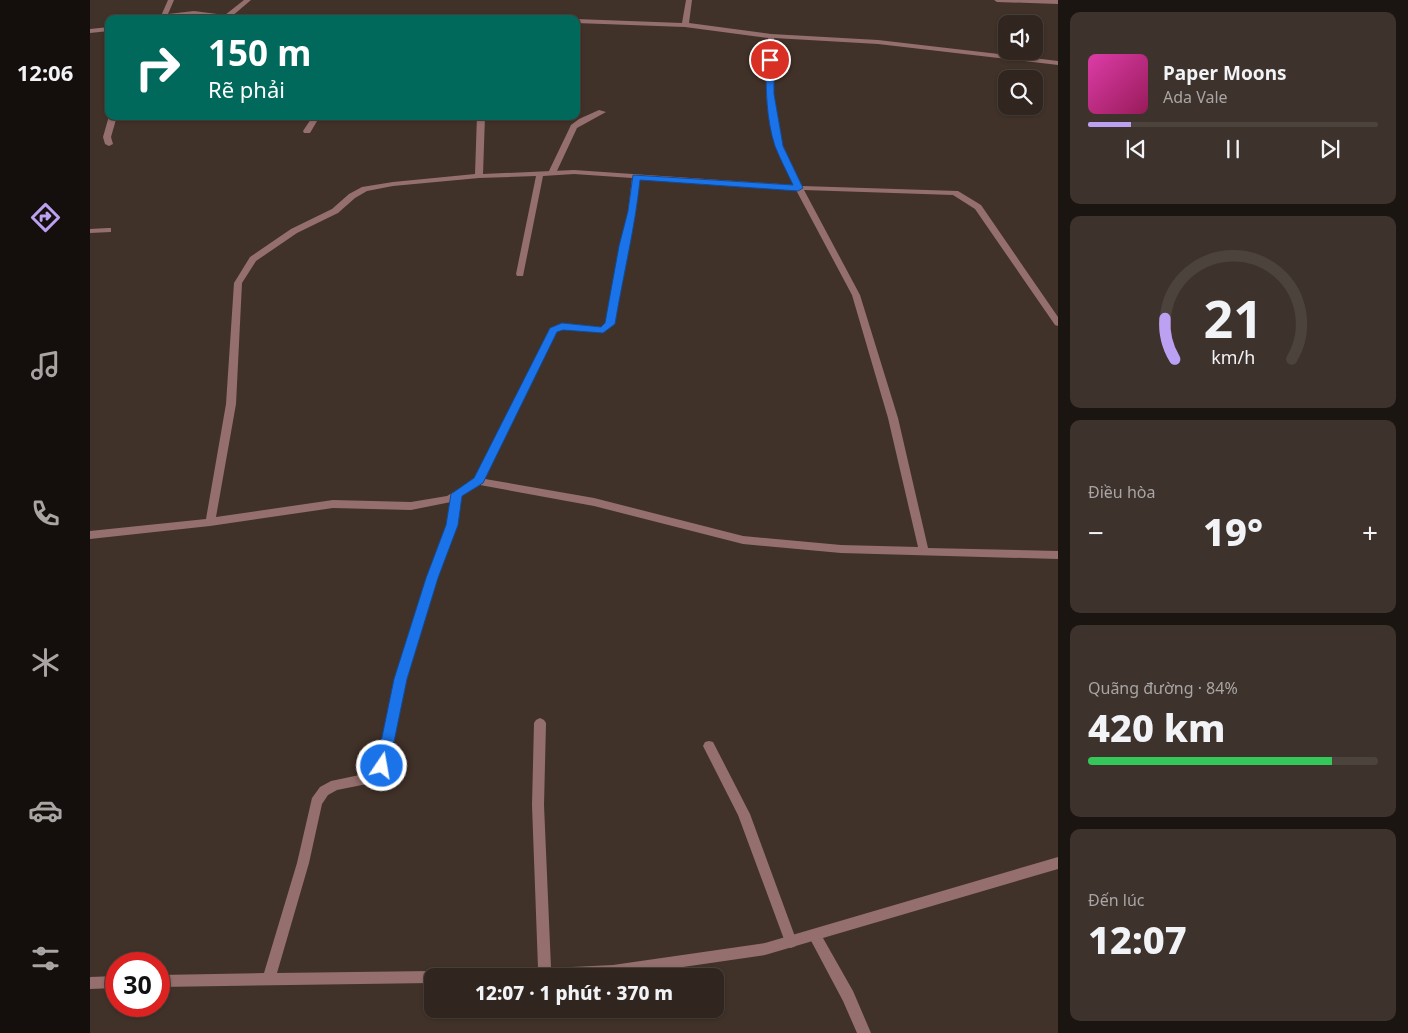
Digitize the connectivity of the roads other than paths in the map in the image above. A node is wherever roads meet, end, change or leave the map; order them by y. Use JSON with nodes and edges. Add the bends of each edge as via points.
{"nodes":[{"id":1,"x":171,"y":0,"type":"edge"},
{"id":2,"x":248,"y":0,"type":"edge"},
{"id":3,"x":689,"y":0,"type":"edge"},
{"id":4,"x":997,"y":0,"type":"edge"},
{"id":5,"x":1058,"y":2,"type":"edge"},
{"id":6,"x":165,"y":15,"type":"edge"},
{"id":7,"x":180,"y":15,"type":"edge"},
{"id":8,"x":213,"y":15,"type":"edge"},
{"id":9,"x":232,"y":15,"type":"edge"},
{"id":10,"x":580,"y":21,"type":"edge"},
{"id":11,"x":685,"y":25,"type":"junction"},
{"id":12,"x":105,"y":29,"type":"edge"},
{"id":13,"x":90,"y":31,"type":"edge"},
{"id":14,"x":770,"y":36,"type":"junction"},
{"id":15,"x":1058,"y":64,"type":"edge"},
{"id":16,"x":602,"y":112,"type":"dead end"},
{"id":17,"x":112,"y":120,"type":"edge"},
{"id":18,"x":314,"y":120,"type":"edge"},
{"id":19,"x":481,"y":120,"type":"edge"},
{"id":20,"x":308,"y":131,"type":"dead end"},
{"id":21,"x":109,"y":144,"type":"dead end"},
{"id":22,"x":552,"y":173,"type":"junction"},
{"id":23,"x":540,"y":174,"type":"junction"},
{"id":24,"x":479,"y":176,"type":"junction"},
{"id":25,"x":636,"y":177,"type":"junction"},
{"id":26,"x":798,"y":188,"type":"junction"},
{"id":27,"x":108,"y":230,"type":"dead end"},
{"id":28,"x":90,"y":231,"type":"edge"},
{"id":29,"x":520,"y":274,"type":"dead end"},
{"id":30,"x":1058,"y":323,"type":"edge"},
{"id":31,"x":479,"y":481,"type":"junction"},
{"id":32,"x":457,"y":494,"type":"junction"},
{"id":33,"x":210,"y":522,"type":"junction"},
{"id":34,"x":90,"y":535,"type":"edge"},
{"id":35,"x":924,"y":551,"type":"junction"},
{"id":36,"x":1058,"y":555,"type":"edge"},
{"id":37,"x":540,"y":723,"type":"dead end"},
{"id":38,"x":709,"y":746,"type":"dead end"},
{"id":39,"x":1058,"y":863,"type":"edge"},
{"id":40,"x":814,"y":935,"type":"junction"},
{"id":41,"x":791,"y":942,"type":"junction"},
{"id":42,"x":545,"y":968,"type":"edge"},
{"id":43,"x":637,"y":968,"type":"edge"},
{"id":44,"x":424,"y":977,"type":"edge"},
{"id":45,"x":269,"y":979,"type":"junction"},
{"id":46,"x":170,"y":981,"type":"edge"},
{"id":47,"x":105,"y":982,"type":"edge"},
{"id":48,"x":90,"y":983,"type":"edge"},
{"id":49,"x":864,"y":1033,"type":"edge"}],
"edges":[{"from":1,"to":6,"type":"street"},
{"from":2,"to":9,"type":"street"},
{"from":3,"to":11,"type":"street"},
{"from":4,"to":5,"type":"street"},
{"from":7,"to":8,"type":"street","via":[[197,12]]},
{"from":10,"to":11,"type":"street"},
{"from":11,"to":14,"type":"street"},
{"from":12,"to":13,"type":"street"},
{"from":14,"to":15,"type":"street","via":[[912,45]]},
{"from":14,"to":26,"type":"street","via":[[770,94],[774,123],[779,146]]},
{"from":16,"to":22,"type":"street","via":[[574,127]]},
{"from":17,"to":21,"type":"street","via":[[107,136]]},
{"from":18,"to":20,"type":"street"},
{"from":19,"to":24,"type":"street"},
{"from":22,"to":23,"type":"street"},
{"from":22,"to":25,"type":"street"},
{"from":23,"to":24,"type":"street"},
{"from":23,"to":29,"type":"street"},
{"from":24,"to":33,"type":"street","via":[[365,189],[335,211],[294,231],[253,259],[238,283],[231,404]]},
{"from":25,"to":26,"type":"street"},
{"from":25,"to":31,"type":"street","via":[[610,324],[603,330],[562,326],[553,330]]},
{"from":26,"to":30,"type":"street","via":[[940,190],[965,197],[978,207]]},
{"from":26,"to":35,"type":"street","via":[[856,295],[893,418]]},
{"from":27,"to":28,"type":"street"},
{"from":31,"to":32,"type":"street"},
{"from":31,"to":35,"type":"street","via":[[594,502],[742,540],[841,549]]},
{"from":32,"to":33,"type":"street","via":[[442,501],[411,506],[333,504]]},
{"from":32,"to":45,"type":"street","via":[[452,525],[401,679],[382,766],[373,778],[335,785],[324,791],[316,802],[303,863]]},
{"from":33,"to":34,"type":"street"},
{"from":35,"to":36,"type":"street"},
{"from":37,"to":42,"type":"street","via":[[538,814]]},
{"from":38,"to":41,"type":"street","via":[[744,814]]},
{"from":39,"to":40,"type":"street"},
{"from":40,"to":41,"type":"street"},
{"from":40,"to":49,"type":"street","via":[[848,996]]},
{"from":41,"to":43,"type":"street","via":[[765,949]]},
{"from":44,"to":45,"type":"street"},
{"from":45,"to":46,"type":"street"},
{"from":47,"to":48,"type":"street"}]}
